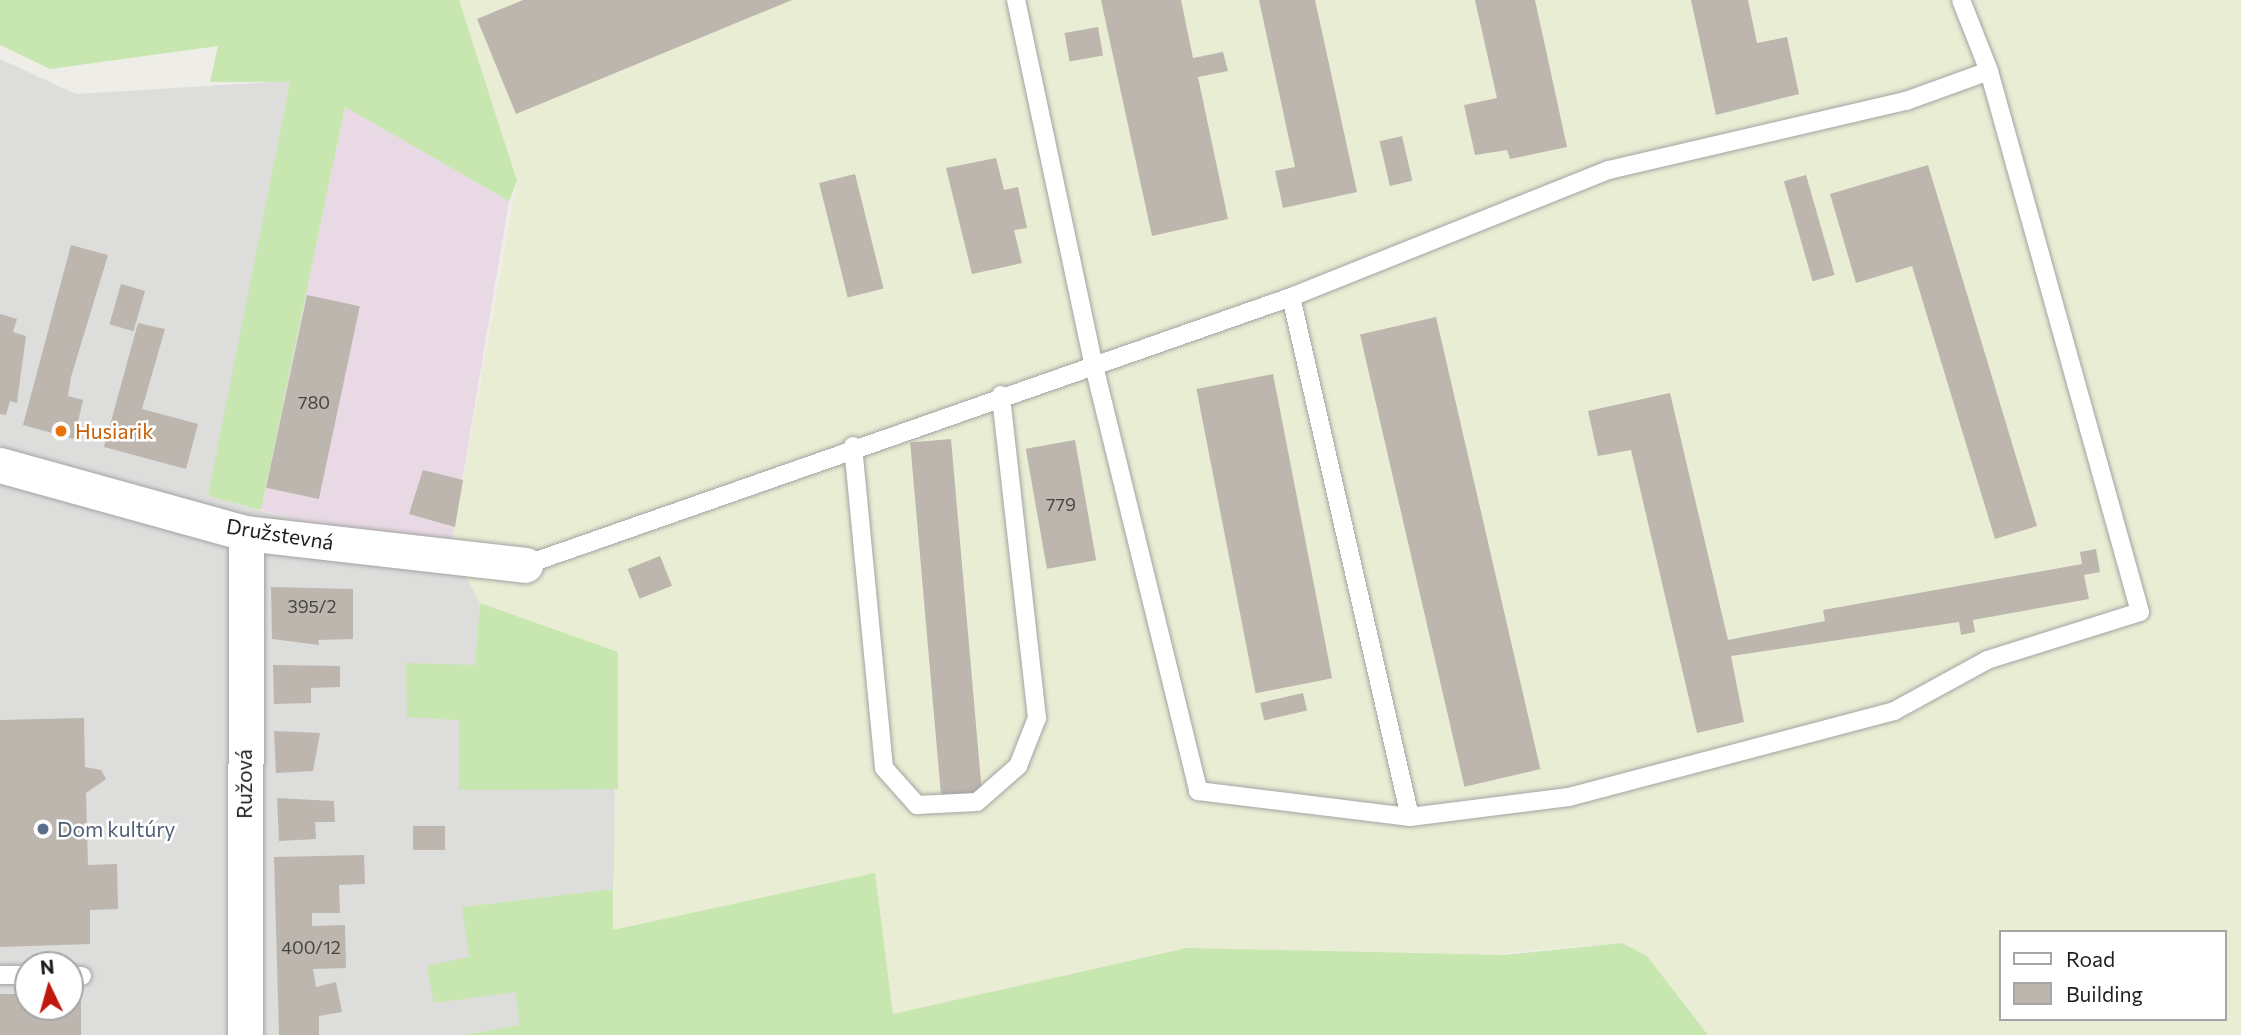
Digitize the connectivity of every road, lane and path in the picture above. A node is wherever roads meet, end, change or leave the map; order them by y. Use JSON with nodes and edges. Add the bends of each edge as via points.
{"nodes":[{"id":1,"x":1016,"y":0,"type":"edge"},
{"id":2,"x":1961,"y":0,"type":"edge"},
{"id":3,"x":1990,"y":71,"type":"junction"},
{"id":4,"x":1291,"y":297,"type":"junction"},
{"id":5,"x":1093,"y":362,"type":"junction"},
{"id":6,"x":1001,"y":395,"type":"junction"},
{"id":7,"x":853,"y":446,"type":"junction"},
{"id":8,"x":0,"y":465,"type":"edge"},
{"id":9,"x":246,"y":533,"type":"junction"},
{"id":10,"x":524,"y":565,"type":"joint"},
{"id":11,"x":1410,"y":817,"type":"junction"},
{"id":12,"x":245,"y":1035,"type":"edge"}],
"edges":[{"from":1,"to":5,"type":"lane"},
{"from":2,"to":3,"type":"lane"},
{"from":3,"to":4,"type":"lane","via":[[1906,102],[1609,170]]},
{"from":3,"to":11,"type":"lane","via":[[2140,611],[1987,660],[1894,710],[1569,797]]},
{"from":4,"to":5,"type":"lane"},
{"from":4,"to":11,"type":"lane"},
{"from":5,"to":6,"type":"lane"},
{"from":5,"to":11,"type":"lane","via":[[1198,791]]},
{"from":6,"to":7,"type":"lane"},
{"from":6,"to":7,"type":"lane","via":[[1037,718],[1018,766],[976,802],[917,805],[884,768]]},
{"from":7,"to":10,"type":"lane"},
{"from":8,"to":9,"type":"street","name":"Družstevná"},
{"from":9,"to":10,"type":"street","name":"Družstevná"},
{"from":9,"to":12,"type":"street","name":"Ružová"}]}
